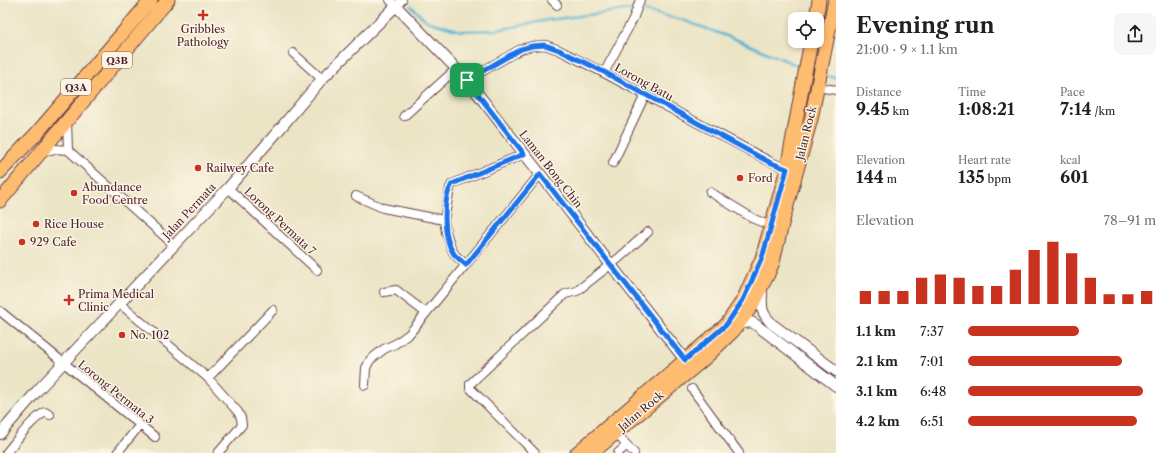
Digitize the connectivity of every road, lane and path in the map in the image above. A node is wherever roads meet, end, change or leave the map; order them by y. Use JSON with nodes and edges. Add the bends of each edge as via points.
{"nodes":[{"id":1,"x":151,"y":0,"type":"edge"},
{"id":2,"x":168,"y":0,"type":"edge"},
{"id":3,"x":819,"y":0,"type":"edge"},
{"id":4,"x":835,"y":0,"type":"edge"},
{"id":5,"x":396,"y":2,"type":"edge"},
{"id":6,"x":639,"y":3,"type":"edge"},
{"id":7,"x":817,"y":12,"type":"edge"},
{"id":8,"x":810,"y":48,"type":"edge"},
{"id":9,"x":293,"y":53,"type":"dead end"},
{"id":10,"x":456,"y":69,"type":"junction"},
{"id":11,"x":604,"y":72,"type":"junction"},
{"id":12,"x":322,"y":79,"type":"junction"},
{"id":13,"x":467,"y":80,"type":"junction"},
{"id":14,"x":818,"y":84,"type":"junction"},
{"id":15,"x":836,"y":90,"type":"edge"},
{"id":16,"x":645,"y":95,"type":"junction"},
{"id":17,"x":404,"y":116,"type":"dead end"},
{"id":18,"x":67,"y":120,"type":"junction"},
{"id":19,"x":68,"y":150,"type":"junction"},
{"id":20,"x":40,"y":152,"type":"junction"},
{"id":21,"x":524,"y":154,"type":"junction"},
{"id":22,"x":613,"y":162,"type":"dead end"},
{"id":23,"x":787,"y":169,"type":"junction"},
{"id":24,"x":0,"y":172,"type":"edge"},
{"id":25,"x":540,"y":174,"type":"junction"},
{"id":26,"x":228,"y":188,"type":"junction"},
{"id":27,"x":710,"y":192,"type":"dead end"},
{"id":28,"x":356,"y":196,"type":"dead end"},
{"id":29,"x":0,"y":202,"type":"edge"},
{"id":30,"x":444,"y":220,"type":"junction"},
{"id":31,"x":771,"y":226,"type":"junction"},
{"id":32,"x":648,"y":232,"type":"dead end"},
{"id":33,"x":174,"y":245,"type":"junction"},
{"id":34,"x":466,"y":265,"type":"junction"},
{"id":35,"x":611,"y":265,"type":"junction"},
{"id":36,"x":317,"y":270,"type":"dead end"},
{"id":37,"x":762,"y":287,"type":"junction"},
{"id":38,"x":384,"y":292,"type":"dead end"},
{"id":39,"x":120,"y":304,"type":"junction"},
{"id":40,"x":273,"y":310,"type":"dead end"},
{"id":41,"x":0,"y":312,"type":"edge"},
{"id":42,"x":426,"y":313,"type":"junction"},
{"id":43,"x":738,"y":324,"type":"junction"},
{"id":44,"x":685,"y":360,"type":"junction"},
{"id":45,"x":63,"y":364,"type":"junction"},
{"id":46,"x":836,"y":371,"type":"edge"},
{"id":47,"x":208,"y":378,"type":"junction"},
{"id":48,"x":365,"y":385,"type":"dead end"},
{"id":49,"x":836,"y":386,"type":"edge"},
{"id":50,"x":692,"y":389,"type":"dead end"},
{"id":51,"x":50,"y":414,"type":"dead end"},
{"id":52,"x":140,"y":425,"type":"junction"},
{"id":53,"x":615,"y":432,"type":"junction"},
{"id":54,"x":0,"y":434,"type":"edge"},
{"id":55,"x":155,"y":437,"type":"dead end"},
{"id":56,"x":627,"y":445,"type":"junction"},
{"id":57,"x":6,"y":453,"type":"edge"},
{"id":58,"x":117,"y":453,"type":"edge"},
{"id":59,"x":218,"y":453,"type":"edge"},
{"id":60,"x":535,"y":453,"type":"edge"},
{"id":61,"x":578,"y":453,"type":"edge"},
{"id":62,"x":592,"y":453,"type":"edge"},
{"id":63,"x":618,"y":453,"type":"edge"},
{"id":64,"x":634,"y":453,"type":"edge"},
{"id":65,"x":739,"y":453,"type":"edge"}],
"edges":[{"from":1,"to":24,"type":"main road","number":"Q3A","via":[[41,129]]},
{"from":2,"to":18,"type":"main road","number":"Q3B"},
{"from":3,"to":7,"type":"main road"},
{"from":4,"to":14,"type":"main road","name":"Jalan Rock"},
{"from":5,"to":10,"type":"street","name":"Laman Bong Chin"},
{"from":5,"to":12,"type":"street","name":"Jalan Permata"},
{"from":6,"to":11,"type":"street","via":[[634,19]]},
{"from":8,"to":23,"type":"main road","name":"Jalan Rock"},
{"from":9,"to":12,"type":"street"},
{"from":10,"to":13,"type":"street","name":"Laman Bong Chin"},
{"from":10,"to":17,"type":"street"},
{"from":11,"to":13,"type":"street","name":"Lorong Batu","via":[[545,45],[521,49]]},
{"from":11,"to":16,"type":"street","name":"Lorong Batu"},
{"from":12,"to":26,"type":"street","name":"Jalan Permata"},
{"from":13,"to":21,"type":"street","name":"Laman Bong Chin"},
{"from":14,"to":15,"type":"street"},
{"from":14,"to":37,"type":"main road","name":"Jalan Rock","via":[[773,262]]},
{"from":16,"to":22,"type":"street"},
{"from":16,"to":23,"type":"street","name":"Lorong Batu","via":[[769,162]]},
{"from":18,"to":19,"type":"street"},
{"from":18,"to":20,"type":"main road","number":"Q3B"},
{"from":19,"to":20,"type":"street"},
{"from":19,"to":33,"type":"street"},
{"from":20,"to":29,"type":"main road","number":"Q3B"},
{"from":21,"to":25,"type":"street","name":"Laman Bong Chin"},
{"from":21,"to":30,"type":"street","via":[[452,184],[447,197]]},
{"from":23,"to":31,"type":"main road","name":"Jalan Rock"},
{"from":25,"to":34,"type":"street"},
{"from":25,"to":35,"type":"street","name":"Laman Bong Chin"},
{"from":26,"to":33,"type":"street","name":"Jalan Permata"},
{"from":26,"to":36,"type":"street","name":"Lorong Permata 7"},
{"from":27,"to":31,"type":"street","via":[[754,219]]},
{"from":28,"to":30,"type":"street","via":[[383,208]]},
{"from":30,"to":34,"type":"street","via":[[452,250]]},
{"from":31,"to":44,"type":"main road","name":"Jalan Rock","via":[[762,258],[743,300],[726,325]]},
{"from":32,"to":35,"type":"street"},
{"from":33,"to":39,"type":"street","name":"Jalan Permata"},
{"from":34,"to":42,"type":"street"},
{"from":35,"to":44,"type":"street","name":"Laman Bong Chin"},
{"from":35,"to":60,"type":"street","via":[[577,292],[565,294],[470,384],[470,388]]},
{"from":37,"to":43,"type":"main road","name":"Jalan Rock"},
{"from":37,"to":46,"type":"street","via":[[761,309],[765,317]]},
{"from":38,"to":42,"type":"street","via":[[396,290]]},
{"from":39,"to":45,"type":"street","name":"Jalan Permata"},
{"from":39,"to":47,"type":"street"},
{"from":40,"to":47,"type":"street"},
{"from":41,"to":45,"type":"street","name":"Lorong Permata 3"},
{"from":42,"to":48,"type":"street","via":[[409,334],[370,360],[366,368]]},
{"from":43,"to":49,"type":"street","via":[[755,324]]},
{"from":43,"to":53,"type":"main road","name":"Jalan Rock","via":[[705,358]]},
{"from":44,"to":61,"type":"main road","name":"Jalan Rock"},
{"from":45,"to":52,"type":"street","name":"Lorong Permata 3"},
{"from":45,"to":54,"type":"street","name":"Jalan Permata"},
{"from":47,"to":59,"type":"street","via":[[238,412],[242,425]]},
{"from":50,"to":65,"type":"street"},
{"from":51,"to":57,"type":"street","via":[[45,412],[39,416]]},
{"from":52,"to":55,"type":"street","name":"Lorong Permata 3"},
{"from":52,"to":58,"type":"street"},
{"from":53,"to":56,"type":"street"},
{"from":53,"to":62,"type":"main road","name":"Jalan Rock"},
{"from":56,"to":63,"type":"street"},
{"from":56,"to":64,"type":"street"}]}
